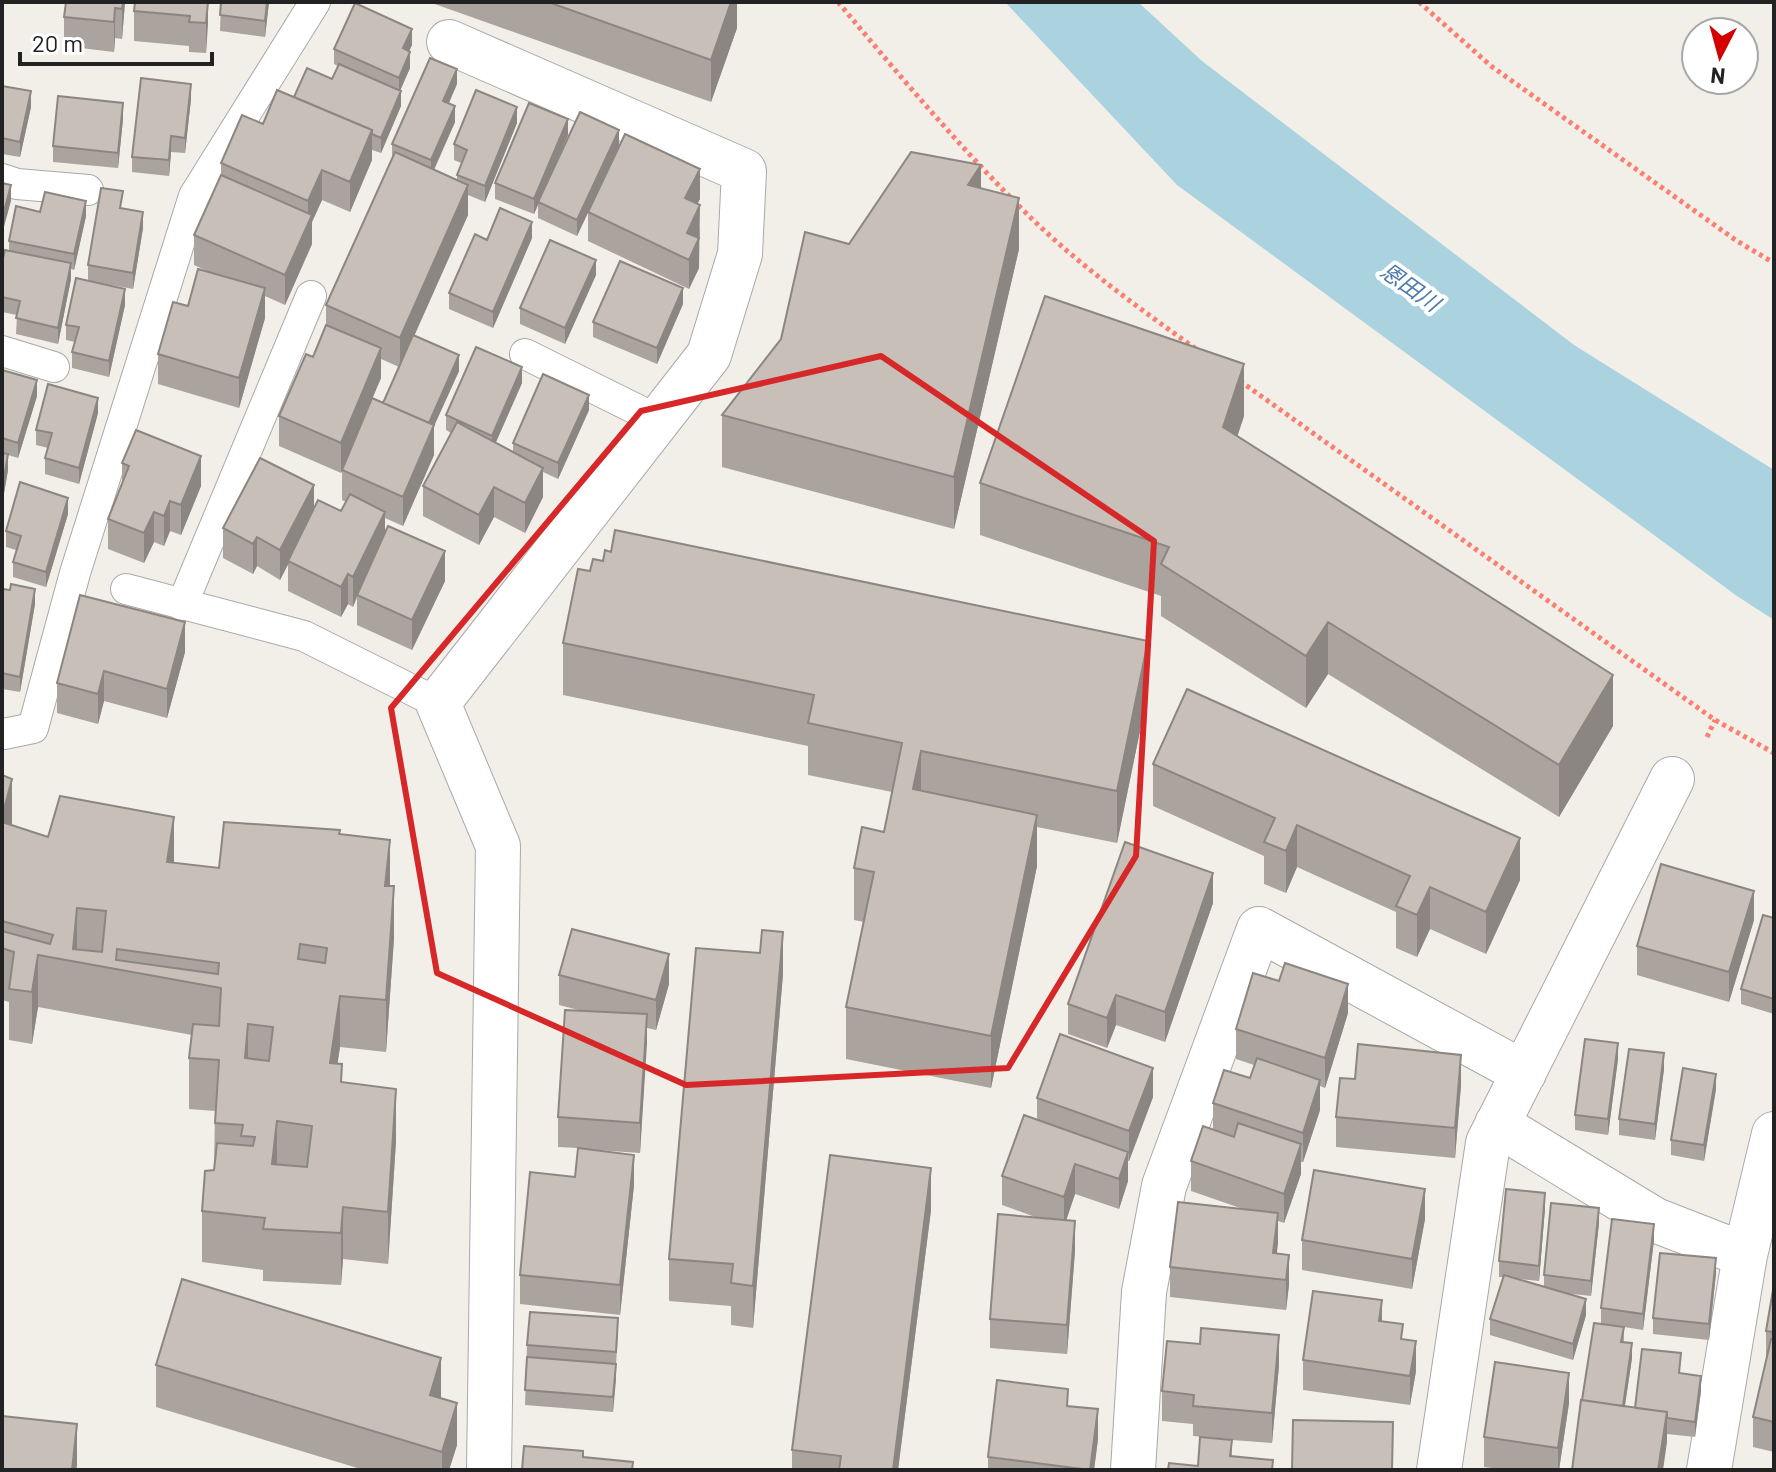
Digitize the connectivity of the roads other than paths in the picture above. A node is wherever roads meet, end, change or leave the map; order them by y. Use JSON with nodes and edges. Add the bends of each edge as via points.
{"nodes":[{"id":1,"x":315,"y":2,"type":"edge"},
{"id":2,"x":449,"y":42,"type":"dead end"},
{"id":3,"x":2,"y":179,"type":"edge"},
{"id":4,"x":88,"y":190,"type":"dead end"},
{"id":5,"x":311,"y":296,"type":"dead end"},
{"id":6,"x":2,"y":351,"type":"edge"},
{"id":7,"x":525,"y":354,"type":"dead end"},
{"id":8,"x":54,"y":367,"type":"dead end"},
{"id":9,"x":658,"y":420,"type":"junction"},
{"id":10,"x":126,"y":589,"type":"dead end"},
{"id":11,"x":182,"y":605,"type":"junction"},
{"id":12,"x":438,"y":703,"type":"junction"},
{"id":13,"x":2,"y":733,"type":"edge"},
{"id":14,"x":1672,"y":779,"type":"dead end"},
{"id":15,"x":1524,"y":1073,"type":"junction"},
{"id":16,"x":1497,"y":1124,"type":"junction"},
{"id":17,"x":1774,"y":1134,"type":"edge"},
{"id":18,"x":1745,"y":1255,"type":"junction"},
{"id":19,"x":489,"y":1470,"type":"edge"},
{"id":20,"x":1133,"y":1470,"type":"edge"},
{"id":21,"x":1439,"y":1470,"type":"edge"},
{"id":22,"x":1709,"y":1470,"type":"edge"}],
"edges":[{"from":1,"to":13,"type":"lane","via":[[194,196],[75,573],[33,728]]},
{"from":2,"to":9,"type":"street","via":[[744,171],[740,254],[709,355]]},
{"from":3,"to":4,"type":"lane"},
{"from":5,"to":11,"type":"lane"},
{"from":6,"to":8,"type":"lane"},
{"from":7,"to":9,"type":"lane"},
{"from":9,"to":12,"type":"street"},
{"from":10,"to":11,"type":"lane"},
{"from":11,"to":12,"type":"lane","via":[[304,636]]},
{"from":12,"to":19,"type":"street","via":[[498,846]]},
{"from":14,"to":15,"type":"street"},
{"from":15,"to":16,"type":"street"},
{"from":15,"to":20,"type":"street","via":[[1259,929],[1164,1186],[1144,1292]]},
{"from":16,"to":18,"type":"street","via":[[1655,1220]]},
{"from":16,"to":21,"type":"street","via":[[1488,1143]]},
{"from":17,"to":18,"type":"street"},
{"from":18,"to":22,"type":"street"}]}
